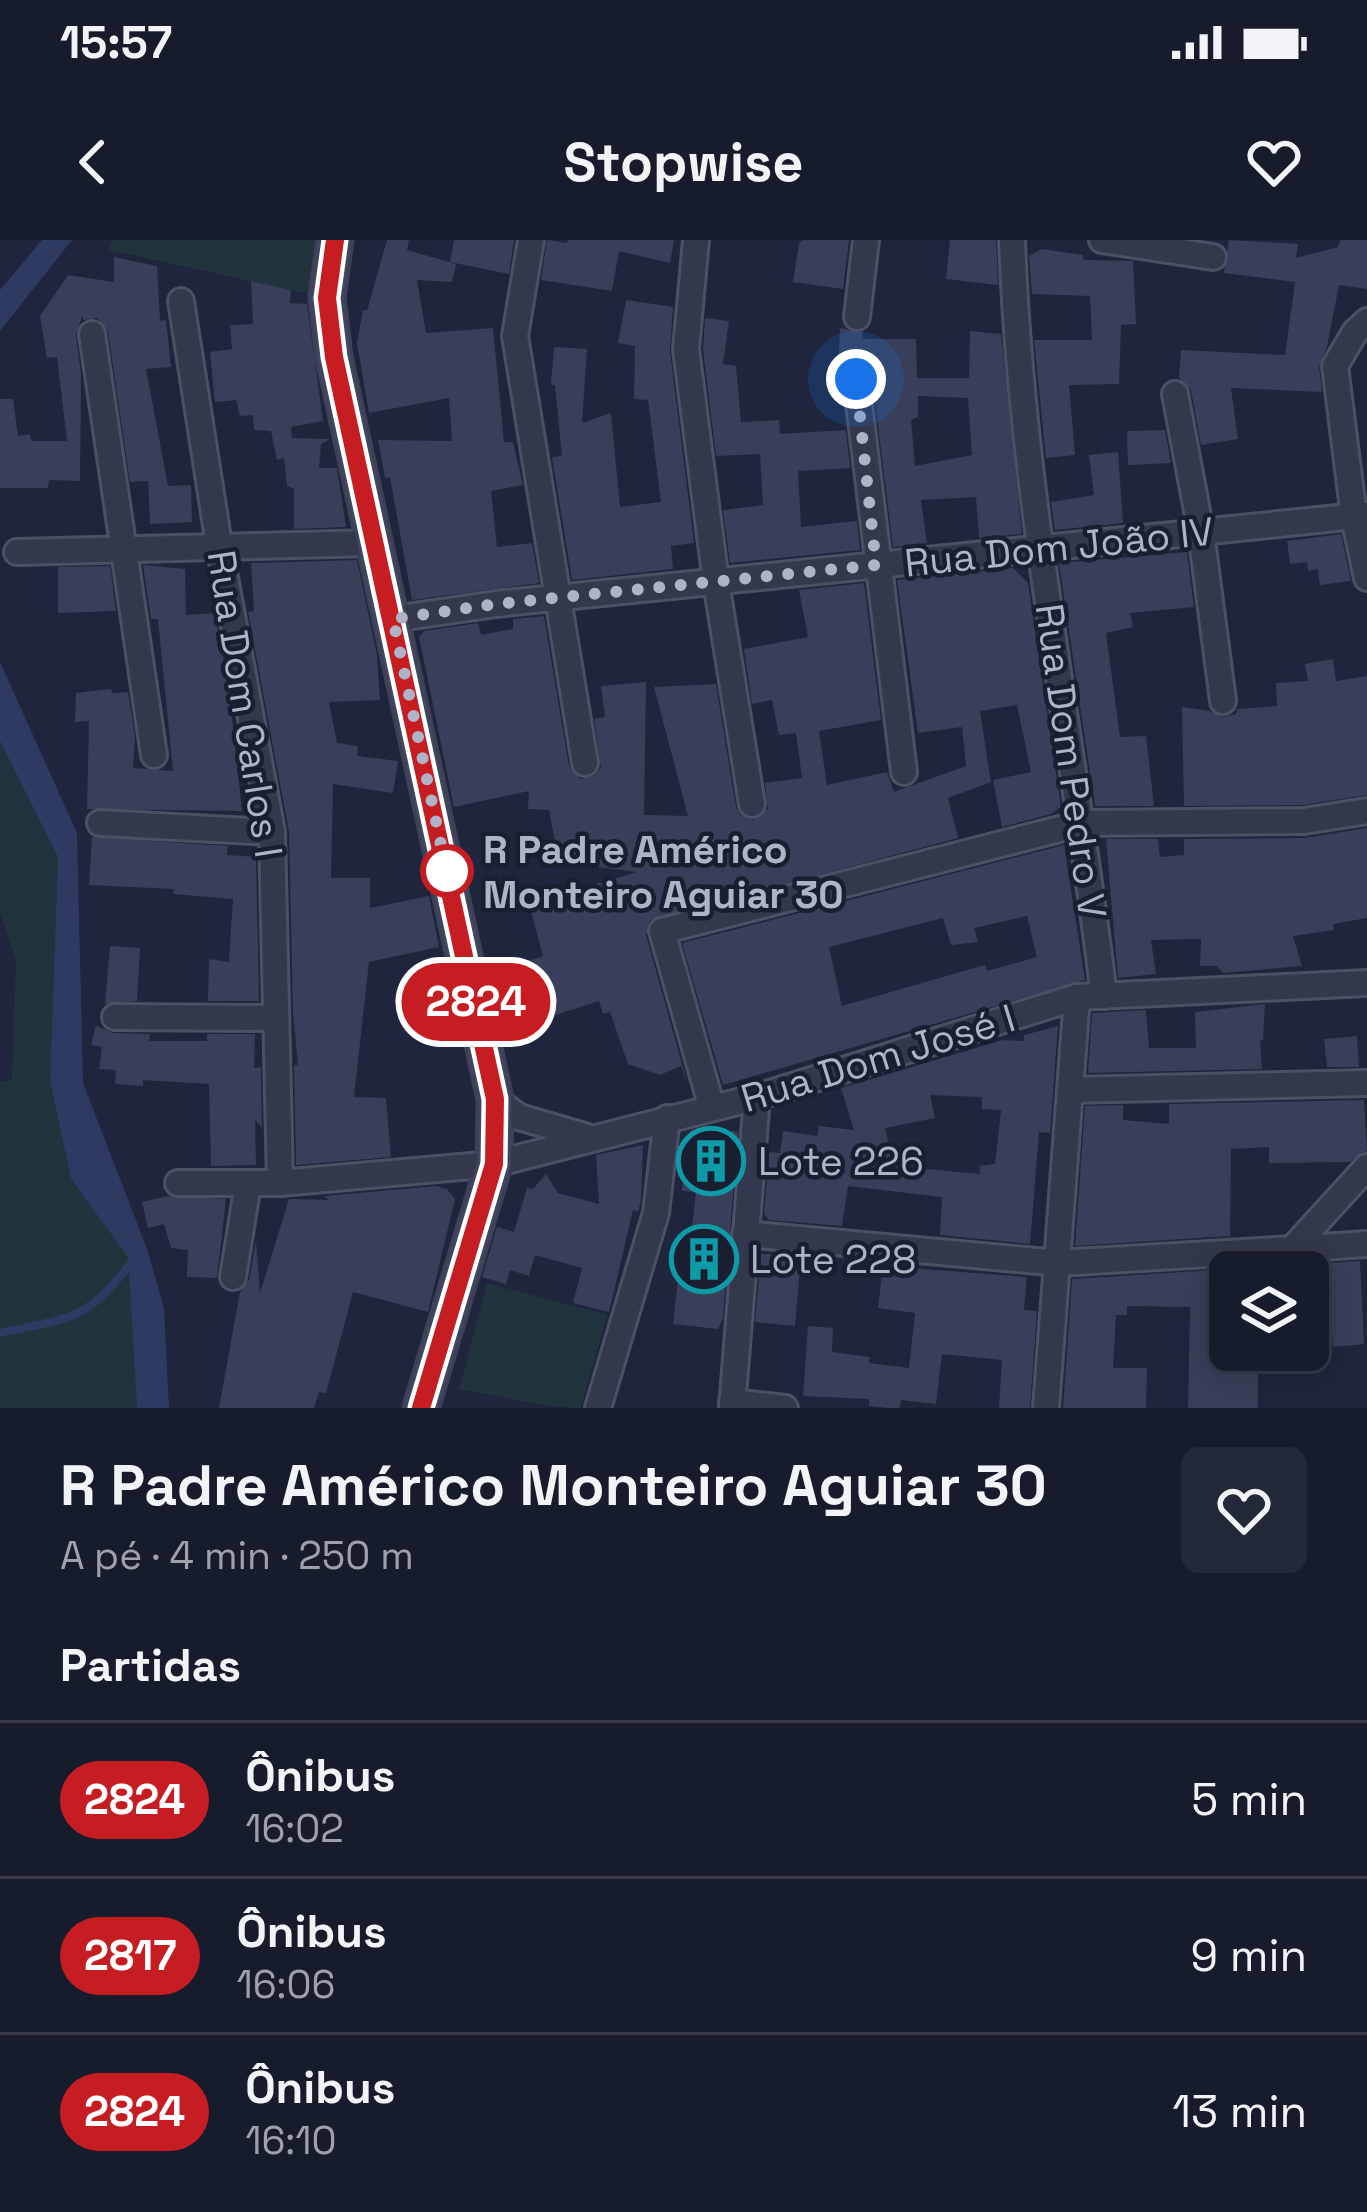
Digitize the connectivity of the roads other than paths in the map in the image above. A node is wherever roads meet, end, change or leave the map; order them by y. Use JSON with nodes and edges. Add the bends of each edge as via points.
{"nodes":[{"id":1,"x":335,"y":240,"type":"edge"},
{"id":2,"x":531,"y":240,"type":"edge"},
{"id":3,"x":696,"y":240,"type":"edge"},
{"id":4,"x":866,"y":240,"type":"edge"},
{"id":5,"x":1012,"y":240,"type":"edge"},
{"id":6,"x":1102,"y":240,"type":"edge"},
{"id":7,"x":1213,"y":256,"type":"dead end"},
{"id":8,"x":181,"y":301,"type":"dead end"},
{"id":9,"x":857,"y":317,"type":"dead end"},
{"id":10,"x":1367,"y":321,"type":"edge"},
{"id":11,"x":92,"y":334,"type":"dead end"},
{"id":12,"x":856,"y":379,"type":"dead end"},
{"id":13,"x":1175,"y":394,"type":"dead end"},
{"id":14,"x":1360,"y":516,"type":"edge"},
{"id":15,"x":1201,"y":532,"type":"junction"},
{"id":16,"x":375,"y":543,"type":"junction"},
{"id":17,"x":219,"y":545,"type":"junction"},
{"id":18,"x":124,"y":549,"type":"junction"},
{"id":19,"x":1040,"y":549,"type":"junction"},
{"id":20,"x":17,"y":552,"type":"dead end"},
{"id":21,"x":876,"y":565,"type":"junction"},
{"id":22,"x":1367,"y":578,"type":"edge"},
{"id":23,"x":716,"y":582,"type":"junction"},
{"id":24,"x":560,"y":598,"type":"junction"},
{"id":25,"x":393,"y":619,"type":"junction"},
{"id":26,"x":1222,"y":701,"type":"dead end"},
{"id":27,"x":154,"y":755,"type":"dead end"},
{"id":28,"x":586,"y":763,"type":"dead end"},
{"id":29,"x":904,"y":772,"type":"dead end"},
{"id":30,"x":752,"y":804,"type":"dead end"},
{"id":31,"x":1367,"y":811,"type":"edge"},
{"id":32,"x":100,"y":824,"type":"dead end"},
{"id":33,"x":1084,"y":824,"type":"junction"},
{"id":34,"x":272,"y":832,"type":"junction"},
{"id":35,"x":1367,"y":982,"type":"edge"},
{"id":36,"x":1104,"y":995,"type":"junction"},
{"id":37,"x":1077,"y":997,"type":"junction"},
{"id":38,"x":115,"y":1017,"type":"dead end"},
{"id":39,"x":276,"y":1018,"type":"junction"},
{"id":40,"x":1367,"y":1082,"type":"edge"},
{"id":41,"x":1071,"y":1090,"type":"junction"},
{"id":42,"x":758,"y":1097,"type":"junction"},
{"id":43,"x":495,"y":1099,"type":"junction"},
{"id":44,"x":712,"y":1108,"type":"junction"},
{"id":45,"x":667,"y":1118,"type":"junction"},
{"id":46,"x":592,"y":1138,"type":"junction"},
{"id":47,"x":494,"y":1164,"type":"junction"},
{"id":48,"x":1367,"y":1167,"type":"edge"},
{"id":49,"x":178,"y":1183,"type":"dead end"},
{"id":50,"x":280,"y":1183,"type":"junction"},
{"id":51,"x":248,"y":1184,"type":"junction"},
{"id":52,"x":745,"y":1234,"type":"junction"},
{"id":53,"x":1367,"y":1244,"type":"edge"},
{"id":54,"x":1292,"y":1249,"type":"junction"},
{"id":55,"x":1059,"y":1264,"type":"junction"},
{"id":56,"x":233,"y":1277,"type":"dead end"},
{"id":57,"x":732,"y":1405,"type":"edge"},
{"id":58,"x":421,"y":1408,"type":"edge"},
{"id":59,"x":598,"y":1408,"type":"edge"},
{"id":60,"x":785,"y":1408,"type":"edge"},
{"id":61,"x":1046,"y":1408,"type":"edge"}],
"edges":[{"from":1,"to":16,"type":"street","via":[[327,298],[334,357]]},
{"from":2,"to":24,"type":"street","via":[[515,336]]},
{"from":3,"to":23,"type":"street","via":[[686,349]]},
{"from":4,"to":9,"type":"street"},
{"from":5,"to":19,"type":"street","name":"Rua Dom Pedro V"},
{"from":6,"to":7,"type":"street"},
{"from":8,"to":17,"type":"street","name":"Rua Dom Carlos I"},
{"from":10,"to":14,"type":"street","via":[[1335,366]]},
{"from":11,"to":18,"type":"street"},
{"from":12,"to":21,"type":"street"},
{"from":13,"to":15,"type":"street"},
{"from":14,"to":15,"type":"street","name":"Rua Dom João IV"},
{"from":14,"to":22,"type":"street"},
{"from":15,"to":19,"type":"street","name":"Rua Dom João IV"},
{"from":15,"to":26,"type":"street"},
{"from":16,"to":17,"type":"street"},
{"from":16,"to":25,"type":"street"},
{"from":17,"to":18,"type":"street"},
{"from":17,"to":34,"type":"street","name":"Rua Dom Carlos I"},
{"from":18,"to":20,"type":"street"},
{"from":18,"to":27,"type":"street"},
{"from":19,"to":21,"type":"street","name":"Rua Dom João IV"},
{"from":19,"to":33,"type":"street","name":"Rua Dom Pedro V"},
{"from":21,"to":23,"type":"street","name":"Rua Dom João IV"},
{"from":21,"to":29,"type":"street"},
{"from":23,"to":24,"type":"street","name":"Rua Dom João IV"},
{"from":23,"to":30,"type":"street"},
{"from":24,"to":25,"type":"street","name":"Rua Dom João IV"},
{"from":24,"to":28,"type":"street"},
{"from":25,"to":43,"type":"street"},
{"from":31,"to":33,"type":"street","via":[[1304,820]]},
{"from":32,"to":34,"type":"street"},
{"from":33,"to":36,"type":"street","name":"Rua Dom Pedro V"},
{"from":33,"to":44,"type":"street","via":[[662,931]]},
{"from":34,"to":39,"type":"street","name":"Rua Dom Carlos I"},
{"from":35,"to":36,"type":"street","name":"Rua Dom José I"},
{"from":36,"to":37,"type":"street","name":"Rua Dom José I"},
{"from":37,"to":41,"type":"street"},
{"from":37,"to":42,"type":"street","name":"Rua Dom José I"},
{"from":38,"to":39,"type":"street"},
{"from":39,"to":50,"type":"street","name":"Rua Dom Carlos I"},
{"from":40,"to":41,"type":"street"},
{"from":41,"to":55,"type":"street"},
{"from":42,"to":44,"type":"street","name":"Rua Dom José I"},
{"from":42,"to":52,"type":"street"},
{"from":43,"to":46,"type":"street","via":[[519,1117]]},
{"from":43,"to":47,"type":"street"},
{"from":44,"to":45,"type":"street","name":"Rua Dom José I"},
{"from":45,"to":46,"type":"street","name":"Rua Dom José I"},
{"from":45,"to":59,"type":"street","via":[[656,1213]]},
{"from":46,"to":47,"type":"street","name":"Rua Dom José I"},
{"from":47,"to":50,"type":"street","name":"Rua Dom José I"},
{"from":47,"to":58,"type":"street"},
{"from":48,"to":54,"type":"street"},
{"from":49,"to":51,"type":"street","name":"Rua Dom José I"},
{"from":50,"to":51,"type":"street","name":"Rua Dom José I"},
{"from":51,"to":56,"type":"street"},
{"from":52,"to":55,"type":"street"},
{"from":52,"to":57,"type":"street"},
{"from":53,"to":54,"type":"street"},
{"from":54,"to":55,"type":"street"},
{"from":55,"to":61,"type":"street"},
{"from":57,"to":60,"type":"street"}]}
